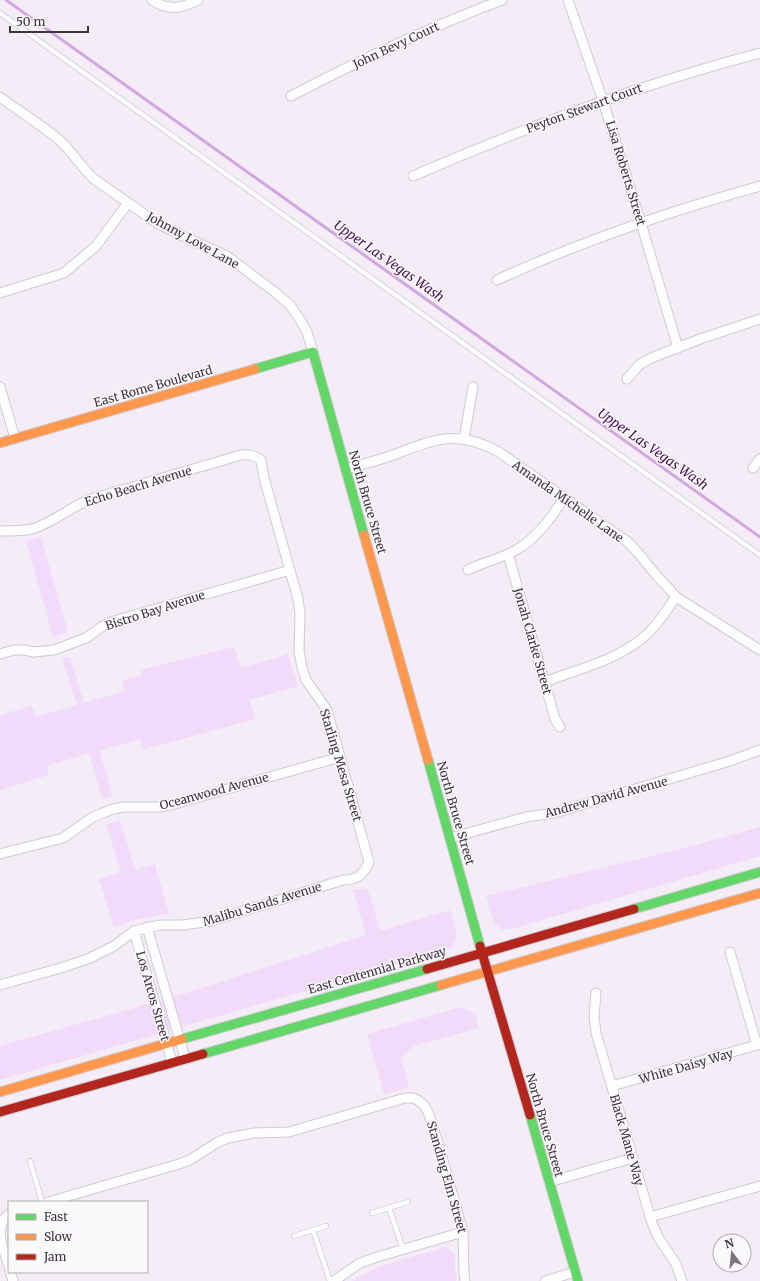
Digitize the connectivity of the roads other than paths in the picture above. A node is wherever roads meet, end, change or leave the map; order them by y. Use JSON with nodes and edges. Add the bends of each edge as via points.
{"nodes":[{"id":1,"x":152,"y":0,"type":"edge"},
{"id":2,"x":198,"y":0,"type":"edge"},
{"id":3,"x":568,"y":0,"type":"edge"},
{"id":4,"x":498,"y":1,"type":"edge"},
{"id":5,"x":0,"y":13,"type":"edge"},
{"id":6,"x":760,"y":53,"type":"edge"},
{"id":7,"x":291,"y":96,"type":"dead end"},
{"id":8,"x":1,"y":99,"type":"edge"},
{"id":9,"x":603,"y":101,"type":"junction"},
{"id":10,"x":413,"y":176,"type":"dead end"},
{"id":11,"x":760,"y":186,"type":"edge"},
{"id":12,"x":128,"y":203,"type":"junction"},
{"id":13,"x":641,"y":222,"type":"junction"},
{"id":14,"x":497,"y":280,"type":"dead end"},
{"id":15,"x":0,"y":293,"type":"edge"},
{"id":16,"x":760,"y":319,"type":"edge"},
{"id":17,"x":678,"y":348,"type":"junction"},
{"id":18,"x":313,"y":352,"type":"junction"},
{"id":19,"x":627,"y":379,"type":"dead end"},
{"id":20,"x":0,"y":387,"type":"edge"},
{"id":21,"x":473,"y":387,"type":"dead end"},
{"id":22,"x":15,"y":438,"type":"junction"},
{"id":23,"x":464,"y":439,"type":"junction"},
{"id":24,"x":0,"y":443,"type":"edge"},
{"id":25,"x":256,"y":456,"type":"joint"},
{"id":26,"x":760,"y":458,"type":"edge"},
{"id":27,"x":753,"y":468,"type":"dead end"},
{"id":28,"x":346,"y":469,"type":"junction"},
{"id":29,"x":564,"y":498,"type":"junction"},
{"id":30,"x":0,"y":531,"type":"edge"},
{"id":31,"x":508,"y":554,"type":"junction"},
{"id":32,"x":760,"y":555,"type":"edge"},
{"id":33,"x":290,"y":570,"type":"junction"},
{"id":34,"x":468,"y":570,"type":"dead end"},
{"id":35,"x":676,"y":597,"type":"junction"},
{"id":36,"x":760,"y":650,"type":"edge"},
{"id":37,"x":0,"y":654,"type":"edge"},
{"id":38,"x":545,"y":682,"type":"junction"},
{"id":39,"x":560,"y":727,"type":"dead end"},
{"id":40,"x":760,"y":750,"type":"edge"},
{"id":41,"x":340,"y":757,"type":"junction"},
{"id":42,"x":450,"y":838,"type":"junction"},
{"id":43,"x":0,"y":854,"type":"edge"},
{"id":44,"x":365,"y":870,"type":"joint"},
{"id":45,"x":760,"y":872,"type":"edge"},
{"id":46,"x":760,"y":893,"type":"edge"},
{"id":47,"x":147,"y":927,"type":"junction"},
{"id":48,"x":134,"y":931,"type":"junction"},
{"id":49,"x":730,"y":952,"type":"dead end"},
{"id":50,"x":482,"y":953,"type":"junction"},
{"id":51,"x":488,"y":972,"type":"junction"},
{"id":52,"x":0,"y":985,"type":"edge"},
{"id":53,"x":596,"y":993,"type":"dead end"},
{"id":54,"x":180,"y":1039,"type":"junction"},
{"id":55,"x":166,"y":1043,"type":"junction"},
{"id":56,"x":759,"y":1045,"type":"edge"},
{"id":57,"x":185,"y":1058,"type":"junction"},
{"id":58,"x":172,"y":1062,"type":"junction"},
{"id":59,"x":612,"y":1086,"type":"junction"},
{"id":60,"x":0,"y":1092,"type":"edge"},
{"id":61,"x":0,"y":1112,"type":"edge"},
{"id":62,"x":633,"y":1158,"type":"junction"},
{"id":63,"x":30,"y":1160,"type":"dead end"},
{"id":64,"x":549,"y":1182,"type":"junction"},
{"id":65,"x":760,"y":1186,"type":"edge"},
{"id":66,"x":42,"y":1201,"type":"edge"},
{"id":67,"x":51,"y":1201,"type":"edge"},
{"id":68,"x":408,"y":1202,"type":"dead end"},
{"id":69,"x":389,"y":1208,"type":"junction"},
{"id":70,"x":372,"y":1213,"type":"dead end"},
{"id":71,"x":650,"y":1217,"type":"junction"},
{"id":72,"x":2,"y":1222,"type":"edge"},
{"id":73,"x":326,"y":1226,"type":"dead end"},
{"id":74,"x":313,"y":1230,"type":"junction"},
{"id":75,"x":463,"y":1232,"type":"junction"},
{"id":76,"x":294,"y":1236,"type":"dead end"},
{"id":77,"x":403,"y":1249,"type":"junction"},
{"id":78,"x":8,"y":1264,"type":"edge"},
{"id":79,"x":576,"y":1276,"type":"edge"},
{"id":80,"x":330,"y":1281,"type":"edge"},
{"id":81,"x":334,"y":1281,"type":"edge"},
{"id":82,"x":465,"y":1281,"type":"edge"},
{"id":83,"x":545,"y":1281,"type":"edge"},
{"id":84,"x":682,"y":1281,"type":"edge"}],
"edges":[{"from":1,"to":2,"type":"street","via":[[168,8],[177,8]]},
{"from":3,"to":9,"type":"street","name":"Lisa Roberts Street"},
{"from":4,"to":7,"type":"street","name":"John Bevy Court","via":[[383,50]]},
{"from":5,"to":32,"type":"lane"},
{"from":6,"to":9,"type":"street","name":"Peyton Stewart Court","via":[[691,72]]},
{"from":8,"to":12,"type":"street","name":"Johnny Love Lane","via":[[44,128],[64,145],[90,175]]},
{"from":9,"to":10,"type":"street","name":"Peyton Stewart Court","via":[[512,134]]},
{"from":9,"to":13,"type":"street","name":"Lisa Roberts Street"},
{"from":11,"to":13,"type":"street"},
{"from":12,"to":15,"type":"street","via":[[96,246],[64,273]]},
{"from":12,"to":18,"type":"street","name":"Johnny Love Lane","via":[[168,229],[227,256],[276,293],[290,305],[301,321]]},
{"from":13,"to":14,"type":"street","via":[[548,257]]},
{"from":13,"to":17,"type":"street","name":"Lisa Roberts Street"},
{"from":16,"to":17,"type":"street"},
{"from":17,"to":19,"type":"street","via":[[639,365]]},
{"from":18,"to":22,"type":"main road","name":"East Rome Boulevard"},
{"from":18,"to":28,"type":"main road","name":"North Bruce Street"},
{"from":20,"to":22,"type":"street"},
{"from":21,"to":23,"type":"street"},
{"from":22,"to":24,"type":"main road","name":"East Rome Boulevard"},
{"from":23,"to":28,"type":"street","name":"Amanda Michelle Lane","via":[[440,438]]},
{"from":23,"to":29,"type":"street","name":"Amanda Michelle Lane","via":[[486,445],[499,452]]},
{"from":25,"to":30,"type":"street","name":"Echo Beach Avenue","via":[[241,455],[91,499],[76,505],[46,524],[31,529]]},
{"from":25,"to":33,"type":"street","name":"Starling Mesa Street","via":[[261,460]]},
{"from":26,"to":27,"type":"street"},
{"from":28,"to":42,"type":"main road","name":"North Bruce Street"},
{"from":29,"to":31,"type":"street","via":[[538,532]]},
{"from":29,"to":35,"type":"street","name":"Amanda Michelle Lane","via":[[628,542]]},
{"from":31,"to":34,"type":"street"},
{"from":31,"to":38,"type":"street","name":"Jonah Clarke Street"},
{"from":33,"to":37,"type":"street","name":"Bistro Bay Avenue","via":[[114,621],[86,638],[63,647],[43,652],[14,650]]},
{"from":33,"to":41,"type":"street","name":"Starling Mesa Street","via":[[299,606],[299,652],[302,667],[306,680],[327,710]]},
{"from":35,"to":36,"type":"street","name":"Amanda Michelle Lane"},
{"from":35,"to":38,"type":"street","via":[[656,625],[634,644],[609,658]]},
{"from":38,"to":39,"type":"street","name":"Jonah Clarke Street","via":[[555,719]]},
{"from":40,"to":42,"type":"street","name":"Andrew David Avenue","via":[[554,813]]},
{"from":41,"to":43,"type":"street","name":"Oceanwood Avenue","via":[[171,805],[113,809],[93,816],[63,838]]},
{"from":41,"to":44,"type":"street","name":"Starling Mesa Street","via":[[368,855],[369,862]]},
{"from":42,"to":50,"type":"main road","name":"North Bruce Street"},
{"from":44,"to":47,"type":"street","name":"Malibu Sands Avenue","via":[[352,880],[343,880],[211,921]]},
{"from":45,"to":50,"type":"main road","name":"East Centennial Parkway"},
{"from":46,"to":51,"type":"main road"},
{"from":47,"to":48,"type":"street","name":"Malibu Sands Avenue"},
{"from":47,"to":54,"type":"street","name":"Los Arcos Street"},
{"from":48,"to":52,"type":"street","name":"Malibu Sands Avenue","via":[[114,946],[90,958]]},
{"from":48,"to":55,"type":"street","name":"Los Arcos Street"},
{"from":49,"to":56,"type":"street"},
{"from":50,"to":51,"type":"main road","name":"North Bruce Street"},
{"from":50,"to":54,"type":"main road","name":"East Centennial Parkway"},
{"from":51,"to":57,"type":"main road"},
{"from":51,"to":64,"type":"main road","name":"North Bruce Street"},
{"from":53,"to":59,"type":"street","name":"Black Mane Way","via":[[594,1024]]},
{"from":54,"to":55,"type":"main road","name":"East Centennial Parkway"},
{"from":54,"to":57,"type":"street","name":"Los Arcos Street"},
{"from":55,"to":58,"type":"street","name":"Los Arcos Street"},
{"from":55,"to":60,"type":"main road","name":"East Centennial Parkway"},
{"from":56,"to":59,"type":"street","name":"White Daisy Way"},
{"from":57,"to":58,"type":"main road"},
{"from":58,"to":61,"type":"main road"},
{"from":59,"to":62,"type":"street","name":"Black Mane Way"},
{"from":62,"to":64,"type":"street"},
{"from":62,"to":71,"type":"street","name":"Black Mane Way"},
{"from":63,"to":66,"type":"lane"},
{"from":64,"to":79,"type":"main road","name":"North Bruce Street"},
{"from":65,"to":71,"type":"street"},
{"from":67,"to":75,"type":"street","name":"Standing Elm Street","via":[[179,1164],[234,1136],[289,1132],[405,1098],[413,1098],[428,1112]]},
{"from":68,"to":69,"type":"lane"},
{"from":69,"to":70,"type":"lane"},
{"from":69,"to":77,"type":"lane"},
{"from":71,"to":84,"type":"street","name":"Black Mane Way","via":[[658,1237],[676,1264]]},
{"from":72,"to":78,"type":"street","via":[[1,1241]]},
{"from":73,"to":74,"type":"lane"},
{"from":74,"to":76,"type":"lane"},
{"from":74,"to":80,"type":"lane"},
{"from":75,"to":77,"type":"street"},
{"from":75,"to":82,"type":"street","name":"Standing Elm Street"},
{"from":77,"to":81,"type":"street","via":[[360,1263]]},
{"from":79,"to":83,"type":"street"}]}
